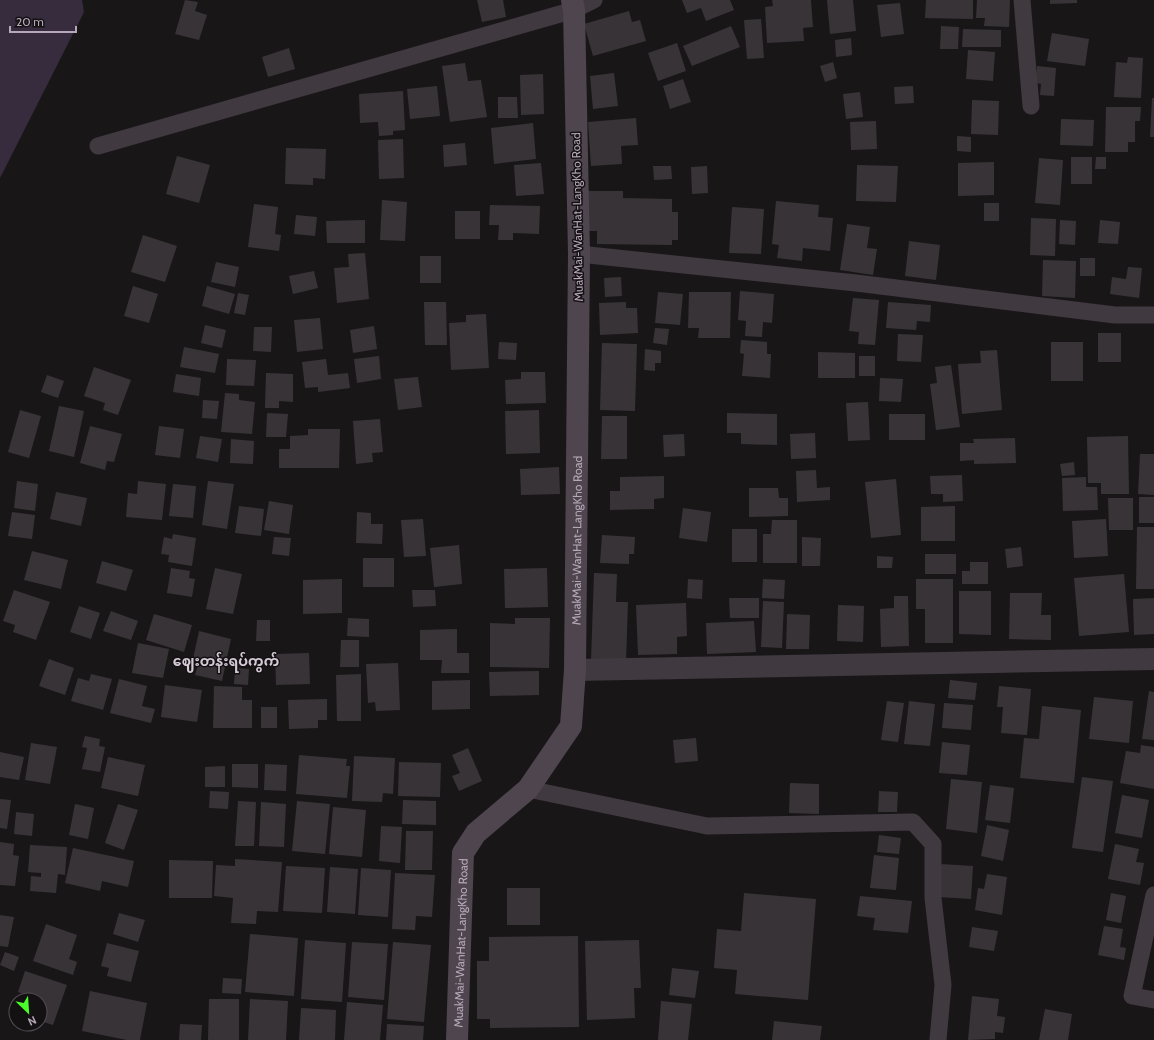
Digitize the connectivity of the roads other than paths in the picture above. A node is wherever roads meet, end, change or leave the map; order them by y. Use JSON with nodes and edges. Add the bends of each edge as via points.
{"nodes":[{"id":1,"x":594,"y":0,"type":"edge"},
{"id":2,"x":1022,"y":0,"type":"edge"},
{"id":3,"x":573,"y":5,"type":"edge"},
{"id":4,"x":1031,"y":106,"type":"dead end"},
{"id":5,"x":98,"y":146,"type":"dead end"},
{"id":6,"x":579,"y":254,"type":"junction"},
{"id":7,"x":1154,"y":316,"type":"edge"},
{"id":8,"x":1154,"y":659,"type":"edge"},
{"id":9,"x":575,"y":670,"type":"junction"},
{"id":10,"x":528,"y":789,"type":"junction"},
{"id":11,"x":1154,"y":895,"type":"edge"},
{"id":12,"x":1154,"y":1000,"type":"edge"},
{"id":13,"x":457,"y":1040,"type":"edge"},
{"id":14,"x":938,"y":1040,"type":"edge"}],
"edges":[{"from":1,"to":3,"type":"street"},
{"from":2,"to":4,"type":"street"},
{"from":3,"to":5,"type":"street"},
{"from":3,"to":6,"type":"main road","name":"MuakMai-WanHat-LangKho Road"},
{"from":6,"to":7,"type":"street","via":[[856,283],[1115,316]]},
{"from":6,"to":9,"type":"main road","name":"MuakMai-WanHat-LangKho Road"},
{"from":8,"to":9,"type":"street"},
{"from":9,"to":10,"type":"main road","name":"MuakMai-WanHat-LangKho Road","via":[[571,726]]},
{"from":10,"to":13,"type":"main road","name":"MuakMai-WanHat-LangKho Road","via":[[476,833],[463,853]]},
{"from":10,"to":14,"type":"street","via":[[707,826],[913,822],[933,844],[933,898],[943,985]]},
{"from":11,"to":12,"type":"street","via":[[1132,996]]}]}
